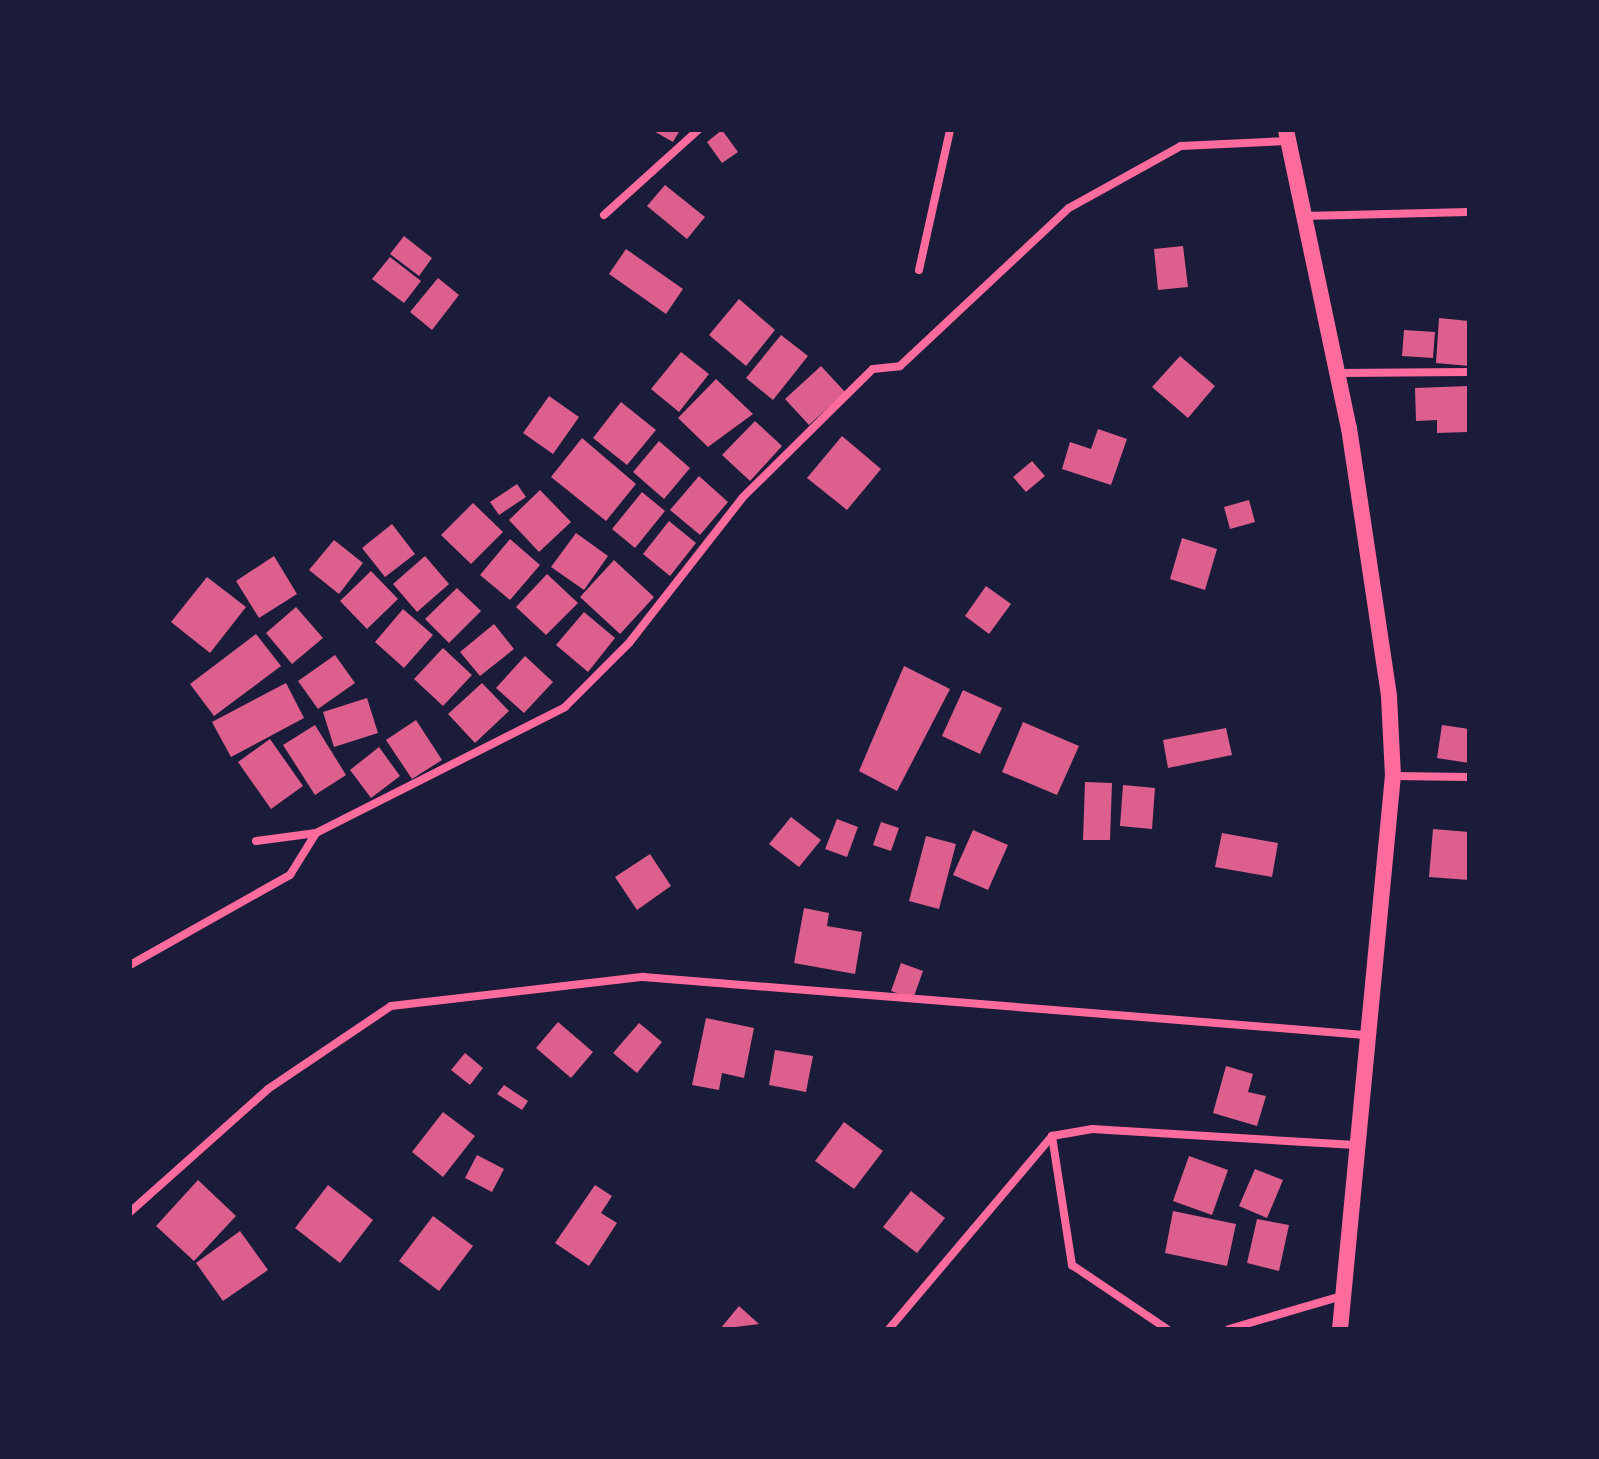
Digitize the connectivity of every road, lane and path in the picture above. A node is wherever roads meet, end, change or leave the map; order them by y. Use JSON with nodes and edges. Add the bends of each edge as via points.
{"nodes":[{"id":1,"x":698,"y":130,"type":"edge"},
{"id":2,"x":950,"y":130,"type":"edge"},
{"id":3,"x":1287,"y":135,"type":"edge"},
{"id":4,"x":1469,"y":212,"type":"edge"},
{"id":5,"x":604,"y":215,"type":"dead end"},
{"id":6,"x":1304,"y":216,"type":"junction"},
{"id":7,"x":919,"y":270,"type":"dead end"},
{"id":8,"x":1469,"y":372,"type":"edge"},
{"id":9,"x":1337,"y":373,"type":"junction"},
{"id":10,"x":1393,"y":775,"type":"junction"},
{"id":11,"x":1469,"y":777,"type":"edge"},
{"id":12,"x":316,"y":833,"type":"junction"},
{"id":13,"x":256,"y":841,"type":"dead end"},
{"id":14,"x":130,"y":965,"type":"edge"},
{"id":15,"x":1365,"y":1035,"type":"junction"},
{"id":16,"x":1052,"y":1136,"type":"junction"},
{"id":17,"x":1356,"y":1145,"type":"junction"},
{"id":18,"x":130,"y":1212,"type":"edge"},
{"id":19,"x":1342,"y":1296,"type":"junction"},
{"id":20,"x":889,"y":1329,"type":"edge"},
{"id":21,"x":1167,"y":1329,"type":"edge"},
{"id":22,"x":1229,"y":1329,"type":"edge"},
{"id":23,"x":1340,"y":1329,"type":"edge"}],
"edges":[{"from":1,"to":5,"type":"street"},
{"from":2,"to":7,"type":"street"},
{"from":3,"to":6,"type":"main road"},
{"from":3,"to":12,"type":"street","via":[[1181,146],[1069,208],[900,366],[873,369],[743,497],[629,643],[565,707]]},
{"from":4,"to":6,"type":"street"},
{"from":6,"to":9,"type":"main road"},
{"from":8,"to":9,"type":"street"},
{"from":9,"to":10,"type":"main road","via":[[1389,697]]},
{"from":10,"to":11,"type":"street"},
{"from":10,"to":15,"type":"main road"},
{"from":12,"to":13,"type":"street"},
{"from":12,"to":14,"type":"street","via":[[290,875]]},
{"from":15,"to":17,"type":"main road"},
{"from":15,"to":18,"type":"street","via":[[643,977],[391,1006],[268,1089]]},
{"from":16,"to":17,"type":"street","via":[[1092,1129]]},
{"from":16,"to":20,"type":"street"},
{"from":16,"to":21,"type":"street","via":[[1072,1265]]},
{"from":17,"to":19,"type":"main road"},
{"from":19,"to":22,"type":"street"},
{"from":19,"to":23,"type":"main road"}]}
